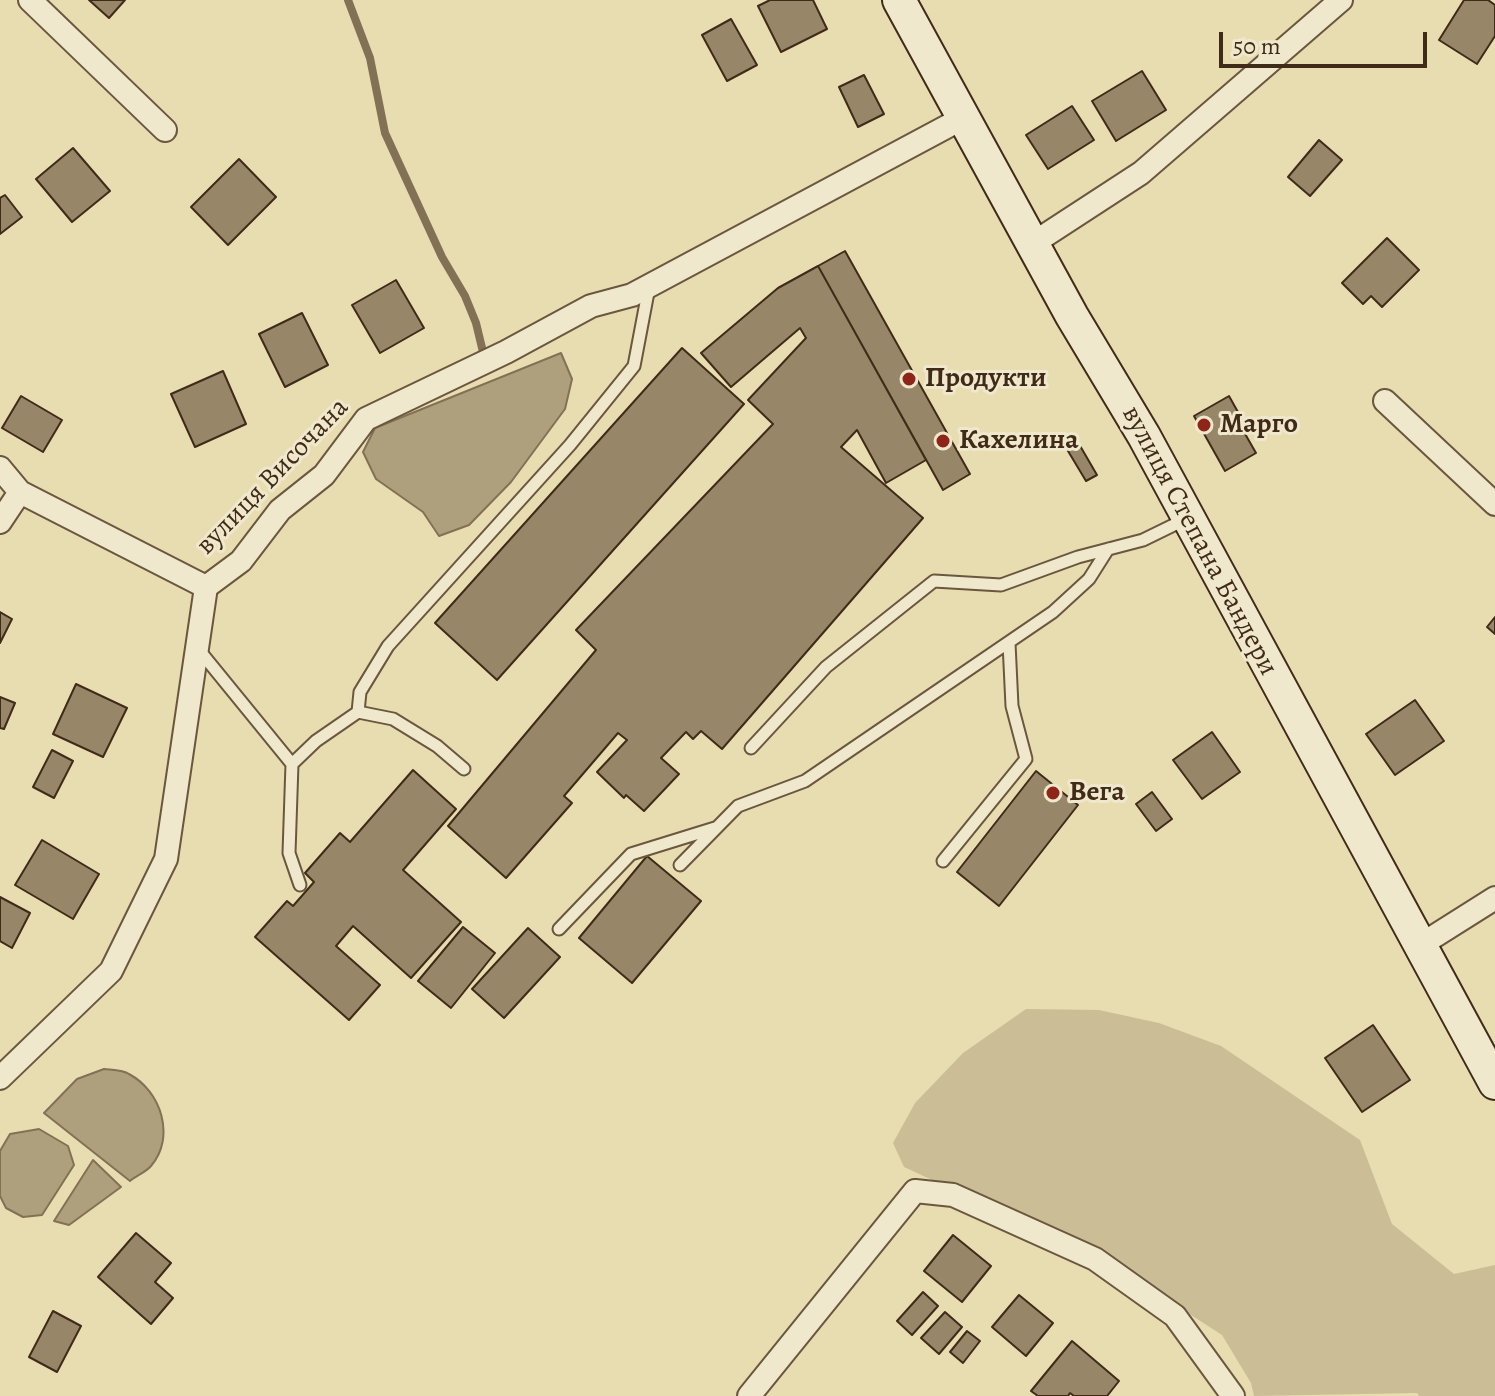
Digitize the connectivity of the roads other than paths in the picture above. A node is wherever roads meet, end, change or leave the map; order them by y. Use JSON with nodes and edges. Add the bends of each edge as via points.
{"nodes":[{"id":1,"x":30,"y":0,"type":"edge"},
{"id":2,"x":899,"y":0,"type":"edge"},
{"id":3,"x":1341,"y":0,"type":"edge"},
{"id":4,"x":963,"y":118,"type":"junction"},
{"id":5,"x":165,"y":130,"type":"dead end"},
{"id":6,"x":1032,"y":244,"type":"junction"},
{"id":7,"x":649,"y":287,"type":"junction"},
{"id":8,"x":1385,"y":401,"type":"dead end"},
{"id":9,"x":0,"y":468,"type":"edge"},
{"id":10,"x":20,"y":492,"type":"junction"},
{"id":11,"x":1495,"y":504,"type":"edge"},
{"id":12,"x":1188,"y":517,"type":"junction"},
{"id":13,"x":0,"y":522,"type":"edge"},
{"id":14,"x":1108,"y":549,"type":"junction"},
{"id":15,"x":206,"y":587,"type":"junction"},
{"id":16,"x":1009,"y":643,"type":"junction"},
{"id":17,"x":197,"y":647,"type":"junction"},
{"id":18,"x":358,"y":712,"type":"junction"},
{"id":19,"x":751,"y":748,"type":"dead end"},
{"id":20,"x":292,"y":764,"type":"junction"},
{"id":21,"x":464,"y":769,"type":"dead end"},
{"id":22,"x":716,"y":828,"type":"junction"},
{"id":23,"x":943,"y":861,"type":"dead end"},
{"id":24,"x":680,"y":865,"type":"dead end"},
{"id":25,"x":300,"y":885,"type":"dead end"},
{"id":26,"x":1495,"y":898,"type":"edge"},
{"id":27,"x":559,"y":929,"type":"dead end"},
{"id":28,"x":1419,"y":946,"type":"junction"},
{"id":29,"x":0,"y":1078,"type":"edge"},
{"id":30,"x":1495,"y":1083,"type":"edge"},
{"id":31,"x":749,"y":1396,"type":"edge"},
{"id":32,"x":1233,"y":1396,"type":"edge"}],
"edges":[{"from":1,"to":5,"type":"street"},
{"from":2,"to":4,"type":"main road","name":"вулиця Степана Бандери"},
{"from":3,"to":6,"type":"street","via":[[1141,173]]},
{"from":4,"to":6,"type":"main road","name":"вулиця Степана Бандери"},
{"from":4,"to":7,"type":"street","name":"вулиця Височана"},
{"from":6,"to":12,"type":"main road","name":"вулиця Степана Бандери"},
{"from":7,"to":15,"type":"street","name":"вулиця Височана","via":[[591,306],[366,419],[324,475],[280,510],[241,561]]},
{"from":7,"to":18,"type":"lane","via":[[634,366],[570,445],[388,646],[360,692]]},
{"from":8,"to":11,"type":"street"},
{"from":9,"to":10,"type":"street"},
{"from":10,"to":13,"type":"street"},
{"from":10,"to":15,"type":"street"},
{"from":12,"to":14,"type":"lane","via":[[1143,540]]},
{"from":12,"to":28,"type":"main road","name":"вулиця Степана Бандери"},
{"from":14,"to":16,"type":"lane","via":[[1089,579]]},
{"from":14,"to":19,"type":"lane","via":[[1001,585],[934,581],[826,667]]},
{"from":15,"to":17,"type":"street","name":"вулиця Височана"},
{"from":16,"to":22,"type":"lane","via":[[805,781],[738,806]]},
{"from":16,"to":23,"type":"lane","via":[[1012,706],[1026,759]]},
{"from":17,"to":20,"type":"lane"},
{"from":17,"to":29,"type":"street","name":"вулиця Височана","via":[[166,859],[111,971]]},
{"from":18,"to":20,"type":"lane"},
{"from":18,"to":21,"type":"lane","via":[[393,719]]},
{"from":20,"to":25,"type":"lane","via":[[289,853]]},
{"from":22,"to":24,"type":"lane"},
{"from":22,"to":27,"type":"lane","via":[[631,854]]},
{"from":26,"to":28,"type":"street"},
{"from":28,"to":30,"type":"main road","name":"вулиця Степана Бандери"},
{"from":31,"to":32,"type":"street","via":[[915,1191],[953,1195],[1095,1259],[1175,1316]]}]}
